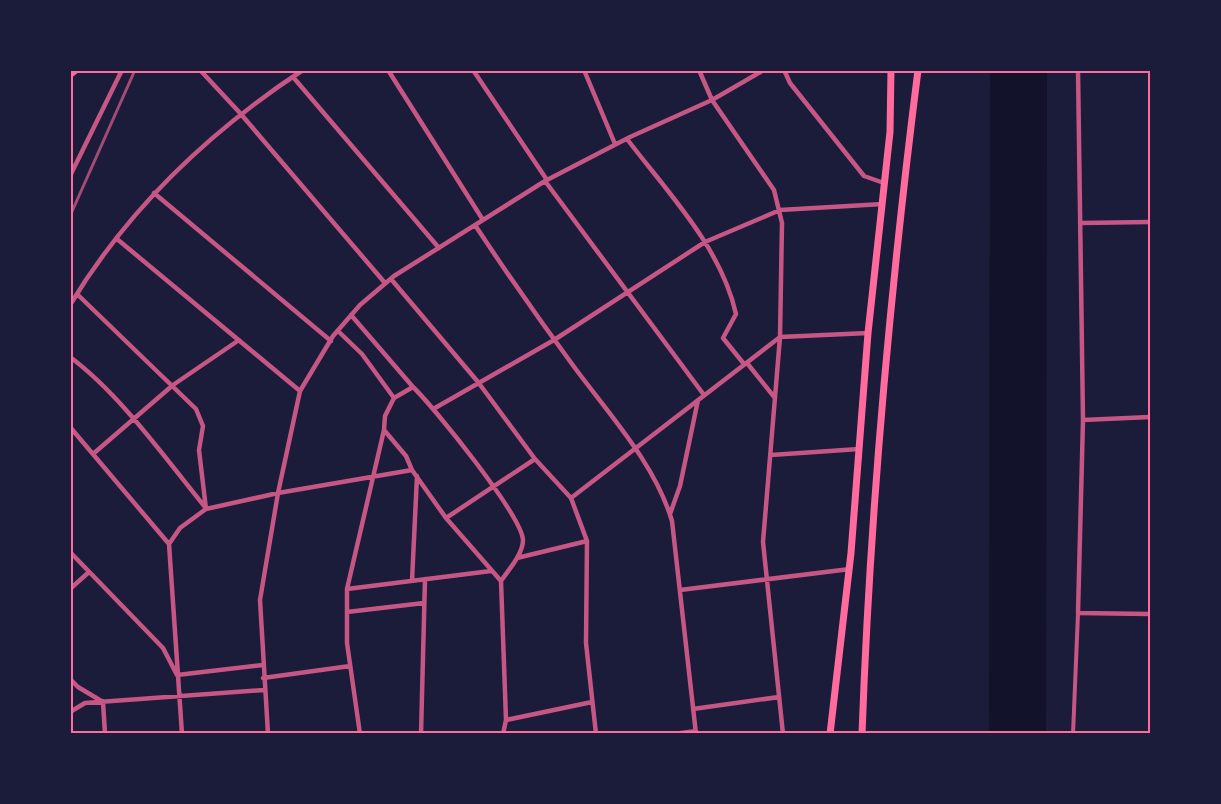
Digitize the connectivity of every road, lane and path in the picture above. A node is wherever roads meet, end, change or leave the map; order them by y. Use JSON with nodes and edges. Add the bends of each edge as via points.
{"nodes":[{"id":1,"x":75,"y":70,"type":"edge"},
{"id":2,"x":122,"y":70,"type":"edge"},
{"id":3,"x":200,"y":70,"type":"edge"},
{"id":4,"x":303,"y":70,"type":"edge"},
{"id":5,"x":388,"y":70,"type":"edge"},
{"id":6,"x":472,"y":70,"type":"edge"},
{"id":7,"x":584,"y":70,"type":"edge"},
{"id":8,"x":699,"y":70,"type":"edge"},
{"id":9,"x":764,"y":70,"type":"edge"},
{"id":10,"x":784,"y":70,"type":"edge"},
{"id":11,"x":891,"y":70,"type":"edge"},
{"id":12,"x":918,"y":70,"type":"edge"},
{"id":13,"x":1078,"y":70,"type":"edge"},
{"id":14,"x":70,"y":74,"type":"edge"},
{"id":15,"x":293,"y":77,"type":"junction"},
{"id":16,"x":712,"y":100,"type":"junction"},
{"id":17,"x":240,"y":113,"type":"junction"},
{"id":18,"x":627,"y":139,"type":"junction"},
{"id":19,"x":615,"y":144,"type":"junction"},
{"id":20,"x":70,"y":176,"type":"edge"},
{"id":21,"x":546,"y":181,"type":"junction"},
{"id":22,"x":884,"y":183,"type":"junction"},
{"id":23,"x":154,"y":193,"type":"junction"},
{"id":24,"x":883,"y":204,"type":"junction"},
{"id":25,"x":780,"y":210,"type":"junction"},
{"id":26,"x":483,"y":220,"type":"junction"},
{"id":27,"x":1150,"y":222,"type":"edge"},
{"id":28,"x":1080,"y":223,"type":"junction"},
{"id":29,"x":475,"y":225,"type":"junction"},
{"id":30,"x":117,"y":239,"type":"junction"},
{"id":31,"x":705,"y":242,"type":"junction"},
{"id":32,"x":439,"y":248,"type":"junction"},
{"id":33,"x":391,"y":279,"type":"junction"},
{"id":34,"x":386,"y":284,"type":"junction"},
{"id":35,"x":630,"y":292,"type":"junction"},
{"id":36,"x":77,"y":294,"type":"junction"},
{"id":37,"x":70,"y":305,"type":"edge"},
{"id":38,"x":351,"y":315,"type":"junction"},
{"id":39,"x":338,"y":331,"type":"junction"},
{"id":40,"x":868,"y":333,"type":"junction"},
{"id":41,"x":780,"y":337,"type":"junction"},
{"id":42,"x":239,"y":340,"type":"junction"},
{"id":43,"x":554,"y":340,"type":"junction"},
{"id":44,"x":331,"y":341,"type":"junction"},
{"id":45,"x":70,"y":357,"type":"edge"},
{"id":46,"x":746,"y":364,"type":"junction"},
{"id":47,"x":478,"y":382,"type":"junction"},
{"id":48,"x":173,"y":385,"type":"junction"},
{"id":49,"x":413,"y":387,"type":"junction"},
{"id":50,"x":300,"y":391,"type":"junction"},
{"id":51,"x":704,"y":395,"type":"junction"},
{"id":52,"x":394,"y":398,"type":"junction"},
{"id":53,"x":775,"y":398,"type":"junction"},
{"id":54,"x":698,"y":399,"type":"junction"},
{"id":55,"x":435,"y":408,"type":"junction"},
{"id":56,"x":1150,"y":417,"type":"edge"},
{"id":57,"x":132,"y":418,"type":"junction"},
{"id":58,"x":1083,"y":420,"type":"junction"},
{"id":59,"x":70,"y":428,"type":"edge"},
{"id":60,"x":384,"y":430,"type":"junction"},
{"id":61,"x":634,"y":448,"type":"junction"},
{"id":62,"x":859,"y":449,"type":"junction"},
{"id":63,"x":93,"y":454,"type":"junction"},
{"id":64,"x":771,"y":455,"type":"junction"},
{"id":65,"x":535,"y":459,"type":"junction"},
{"id":66,"x":412,"y":470,"type":"junction"},
{"id":67,"x":417,"y":476,"type":"junction"},
{"id":68,"x":372,"y":478,"type":"junction"},
{"id":69,"x":491,"y":486,"type":"junction"},
{"id":70,"x":278,"y":493,"type":"junction"},
{"id":71,"x":571,"y":498,"type":"junction"},
{"id":72,"x":206,"y":509,"type":"junction"},
{"id":73,"x":670,"y":514,"type":"junction"},
{"id":74,"x":446,"y":518,"type":"junction"},
{"id":75,"x":587,"y":541,"type":"junction"},
{"id":76,"x":169,"y":544,"type":"junction"},
{"id":77,"x":70,"y":552,"type":"edge"},
{"id":78,"x":517,"y":558,"type":"junction"},
{"id":79,"x":850,"y":569,"type":"junction"},
{"id":80,"x":491,"y":571,"type":"junction"},
{"id":81,"x":89,"y":572,"type":"junction"},
{"id":82,"x":766,"y":577,"type":"junction"},
{"id":83,"x":425,"y":579,"type":"junction"},
{"id":84,"x":501,"y":580,"type":"junction"},
{"id":85,"x":412,"y":581,"type":"junction"},
{"id":86,"x":70,"y":589,"type":"edge"},
{"id":87,"x":346,"y":589,"type":"junction"},
{"id":88,"x":680,"y":590,"type":"junction"},
{"id":89,"x":424,"y":603,"type":"junction"},
{"id":90,"x":347,"y":612,"type":"junction"},
{"id":91,"x":1078,"y":613,"type":"junction"},
{"id":92,"x":1150,"y":614,"type":"edge"},
{"id":93,"x":263,"y":665,"type":"junction"},
{"id":94,"x":350,"y":666,"type":"junction"},
{"id":95,"x":177,"y":675,"type":"junction"},
{"id":96,"x":263,"y":678,"type":"junction"},
{"id":97,"x":70,"y":679,"type":"edge"},
{"id":98,"x":264,"y":690,"type":"junction"},
{"id":99,"x":779,"y":697,"type":"junction"},
{"id":100,"x":179,"y":698,"type":"junction"},
{"id":101,"x":103,"y":702,"type":"junction"},
{"id":102,"x":592,"y":702,"type":"junction"},
{"id":103,"x":693,"y":709,"type":"junction"},
{"id":104,"x":70,"y":711,"type":"edge"},
{"id":105,"x":506,"y":720,"type":"junction"},
{"id":106,"x":696,"y":732,"type":"edge"},
{"id":107,"x":105,"y":734,"type":"edge"},
{"id":108,"x":182,"y":734,"type":"edge"},
{"id":109,"x":268,"y":734,"type":"edge"},
{"id":110,"x":360,"y":734,"type":"edge"},
{"id":111,"x":421,"y":734,"type":"edge"},
{"id":112,"x":503,"y":734,"type":"edge"},
{"id":113,"x":596,"y":734,"type":"edge"},
{"id":114,"x":674,"y":734,"type":"edge"},
{"id":115,"x":783,"y":734,"type":"edge"},
{"id":116,"x":830,"y":734,"type":"edge"},
{"id":117,"x":862,"y":734,"type":"edge"},
{"id":118,"x":1073,"y":734,"type":"edge"}],
"edges":[{"from":1,"to":14,"type":"main road"},
{"from":2,"to":20,"type":"street"},
{"from":3,"to":17,"type":"street"},
{"from":4,"to":15,"type":"street"},
{"from":5,"to":26,"type":"street"},
{"from":6,"to":21,"type":"street"},
{"from":7,"to":19,"type":"street"},
{"from":8,"to":16,"type":"street"},
{"from":9,"to":16,"type":"street"},
{"from":10,"to":22,"type":"street","via":[[790,83],[864,176]]},
{"from":11,"to":22,"type":"main road"},
{"from":12,"to":117,"type":"main road","via":[[880,413]]},
{"from":13,"to":28,"type":"street"},
{"from":15,"to":17,"type":"street"},
{"from":15,"to":32,"type":"street"},
{"from":16,"to":18,"type":"street"},
{"from":16,"to":25,"type":"street","via":[[774,190]]},
{"from":17,"to":23,"type":"street"},
{"from":17,"to":34,"type":"street"},
{"from":18,"to":19,"type":"street"},
{"from":18,"to":31,"type":"street"},
{"from":19,"to":21,"type":"street"},
{"from":21,"to":26,"type":"street"},
{"from":21,"to":35,"type":"street"},
{"from":22,"to":24,"type":"main road"},
{"from":23,"to":30,"type":"street"},
{"from":23,"to":44,"type":"street"},
{"from":24,"to":25,"type":"street"},
{"from":24,"to":40,"type":"main road"},
{"from":25,"to":31,"type":"street"},
{"from":25,"to":41,"type":"street"},
{"from":26,"to":29,"type":"street"},
{"from":27,"to":28,"type":"street"},
{"from":28,"to":58,"type":"street"},
{"from":29,"to":32,"type":"street"},
{"from":29,"to":43,"type":"street"},
{"from":30,"to":36,"type":"street"},
{"from":30,"to":42,"type":"street"},
{"from":31,"to":35,"type":"street"},
{"from":31,"to":46,"type":"street","via":[[730,285],[736,314],[723,338]]},
{"from":32,"to":33,"type":"street"},
{"from":33,"to":34,"type":"street"},
{"from":33,"to":47,"type":"street"},
{"from":34,"to":38,"type":"street"},
{"from":35,"to":43,"type":"street"},
{"from":35,"to":51,"type":"street"},
{"from":36,"to":37,"type":"street"},
{"from":36,"to":48,"type":"street"},
{"from":38,"to":39,"type":"street"},
{"from":38,"to":49,"type":"street"},
{"from":39,"to":44,"type":"street"},
{"from":39,"to":52,"type":"street","via":[[362,354]]},
{"from":40,"to":41,"type":"street"},
{"from":40,"to":62,"type":"main road"},
{"from":41,"to":46,"type":"street"},
{"from":41,"to":53,"type":"street"},
{"from":42,"to":48,"type":"street"},
{"from":42,"to":50,"type":"street"},
{"from":43,"to":47,"type":"street"},
{"from":43,"to":61,"type":"street"},
{"from":44,"to":50,"type":"street"},
{"from":45,"to":57,"type":"street"},
{"from":46,"to":51,"type":"street"},
{"from":46,"to":53,"type":"street"},
{"from":47,"to":55,"type":"street"},
{"from":47,"to":65,"type":"street"},
{"from":48,"to":57,"type":"street"},
{"from":48,"to":72,"type":"street","via":[[196,409],[203,426],[199,450]]},
{"from":49,"to":52,"type":"street"},
{"from":49,"to":55,"type":"street"},
{"from":50,"to":70,"type":"street"},
{"from":51,"to":54,"type":"street"},
{"from":52,"to":60,"type":"street","via":[[385,416]]},
{"from":53,"to":64,"type":"street"},
{"from":54,"to":61,"type":"street"},
{"from":54,"to":73,"type":"street","via":[[680,486]]},
{"from":55,"to":69,"type":"street"},
{"from":56,"to":58,"type":"street"},
{"from":57,"to":63,"type":"street"},
{"from":57,"to":72,"type":"street"},
{"from":58,"to":91,"type":"street"},
{"from":59,"to":63,"type":"street"},
{"from":60,"to":66,"type":"street","via":[[406,456]]},
{"from":60,"to":68,"type":"street"},
{"from":61,"to":71,"type":"street"},
{"from":61,"to":73,"type":"street","via":[[667,501]]},
{"from":62,"to":64,"type":"street"},
{"from":62,"to":79,"type":"main road"},
{"from":63,"to":76,"type":"street"},
{"from":64,"to":82,"type":"street","via":[[763,542]]},
{"from":65,"to":69,"type":"street"},
{"from":65,"to":71,"type":"street"},
{"from":66,"to":67,"type":"street"},
{"from":66,"to":68,"type":"street"},
{"from":67,"to":74,"type":"street"},
{"from":67,"to":85,"type":"street"},
{"from":68,"to":70,"type":"street"},
{"from":68,"to":87,"type":"street"},
{"from":69,"to":74,"type":"street"},
{"from":69,"to":78,"type":"street","via":[[521,528],[523,543]]},
{"from":70,"to":72,"type":"street"},
{"from":70,"to":93,"type":"street","via":[[260,600]]},
{"from":71,"to":75,"type":"street"},
{"from":72,"to":76,"type":"street","via":[[180,528]]},
{"from":73,"to":88,"type":"street"},
{"from":74,"to":80,"type":"street"},
{"from":75,"to":78,"type":"street"},
{"from":75,"to":102,"type":"street","via":[[586,643]]},
{"from":76,"to":95,"type":"street"},
{"from":77,"to":81,"type":"street"},
{"from":78,"to":84,"type":"street"},
{"from":79,"to":82,"type":"street"},
{"from":79,"to":116,"type":"main road"},
{"from":80,"to":83,"type":"street"},
{"from":80,"to":84,"type":"street"},
{"from":81,"to":86,"type":"street"},
{"from":81,"to":95,"type":"street","via":[[163,648]]},
{"from":82,"to":88,"type":"street"},
{"from":82,"to":99,"type":"street"},
{"from":83,"to":85,"type":"street"},
{"from":83,"to":89,"type":"street"},
{"from":84,"to":105,"type":"street"},
{"from":85,"to":87,"type":"street"},
{"from":87,"to":90,"type":"street"},
{"from":88,"to":103,"type":"street"},
{"from":89,"to":90,"type":"street"},
{"from":89,"to":111,"type":"street"},
{"from":90,"to":94,"type":"street"},
{"from":91,"to":92,"type":"street"},
{"from":91,"to":118,"type":"street"},
{"from":93,"to":95,"type":"street"},
{"from":93,"to":96,"type":"street"},
{"from":94,"to":96,"type":"street"},
{"from":94,"to":110,"type":"street"},
{"from":95,"to":100,"type":"street"},
{"from":96,"to":98,"type":"street"},
{"from":97,"to":101,"type":"street"},
{"from":98,"to":100,"type":"street"},
{"from":98,"to":109,"type":"street"},
{"from":99,"to":103,"type":"street"},
{"from":99,"to":115,"type":"street"},
{"from":100,"to":101,"type":"street"},
{"from":100,"to":108,"type":"street"},
{"from":101,"to":104,"type":"street","via":[[85,703]]},
{"from":101,"to":107,"type":"street"},
{"from":102,"to":105,"type":"street"},
{"from":102,"to":113,"type":"street"},
{"from":103,"to":106,"type":"street"},
{"from":105,"to":112,"type":"street"},
{"from":106,"to":114,"type":"street"}]}
